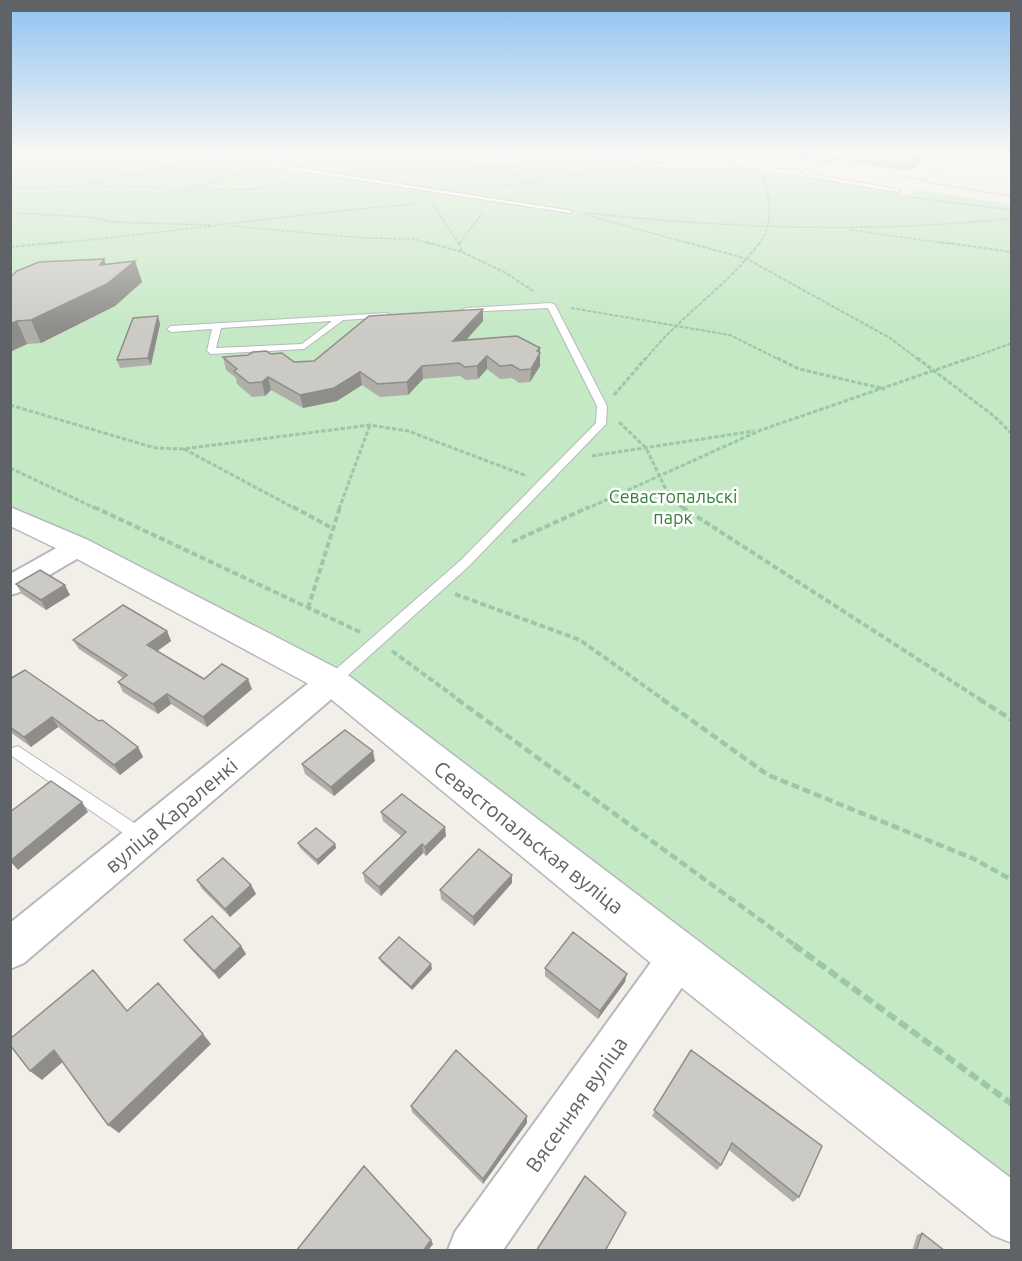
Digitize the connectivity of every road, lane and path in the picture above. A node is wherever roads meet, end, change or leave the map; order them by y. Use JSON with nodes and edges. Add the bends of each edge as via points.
{"nodes":[{"id":1,"x":321,"y":212,"type":"edge"},
{"id":2,"x":435,"y":212,"type":"edge"},
{"id":3,"x":573,"y":212,"type":"edge"},
{"id":4,"x":577,"y":212,"type":"edge"},
{"id":5,"x":770,"y":212,"type":"edge"},
{"id":6,"x":10,"y":213,"type":"edge"},
{"id":7,"x":1011,"y":218,"type":"edge"},
{"id":8,"x":225,"y":225,"type":"junction"},
{"id":9,"x":768,"y":228,"type":"junction"},
{"id":10,"x":835,"y":229,"type":"junction"},
{"id":11,"x":10,"y":247,"type":"edge"},
{"id":12,"x":462,"y":252,"type":"junction"},
{"id":13,"x":1011,"y":252,"type":"edge"},
{"id":14,"x":747,"y":259,"type":"junction"},
{"id":15,"x":551,"y":304,"type":"junction"},
{"id":16,"x":460,"y":310,"type":"edge"},
{"id":17,"x":400,"y":314,"type":"edge"},
{"id":18,"x":341,"y":318,"type":"junction"},
{"id":19,"x":217,"y":326,"type":"junction"},
{"id":20,"x":674,"y":326,"type":"junction"},
{"id":21,"x":171,"y":329,"type":"dead end"},
{"id":22,"x":1011,"y":343,"type":"edge"},
{"id":23,"x":932,"y":371,"type":"junction"},
{"id":24,"x":885,"y":389,"type":"junction"},
{"id":25,"x":10,"y":405,"type":"edge"},
{"id":26,"x":602,"y":406,"type":"junction"},
{"id":27,"x":370,"y":426,"type":"junction"},
{"id":28,"x":761,"y":430,"type":"junction"},
{"id":29,"x":1011,"y":434,"type":"edge"},
{"id":30,"x":646,"y":448,"type":"junction"},
{"id":31,"x":183,"y":449,"type":"junction"},
{"id":32,"x":566,"y":460,"type":"junction"},
{"id":33,"x":10,"y":468,"type":"edge"},
{"id":34,"x":659,"y":476,"type":"junction"},
{"id":35,"x":544,"y":482,"type":"junction"},
{"id":36,"x":10,"y":515,"type":"edge"},
{"id":37,"x":332,"y":528,"type":"junction"},
{"id":38,"x":78,"y":547,"type":"junction"},
{"id":39,"x":465,"y":563,"type":"junction"},
{"id":40,"x":10,"y":586,"type":"edge"},
{"id":41,"x":437,"y":588,"type":"junction"},
{"id":42,"x":308,"y":608,"type":"junction"},
{"id":43,"x":379,"y":641,"type":"junction"},
{"id":44,"x":332,"y":681,"type":"junction"},
{"id":45,"x":1011,"y":720,"type":"edge"},
{"id":46,"x":18,"y":752,"type":"dead end"},
{"id":47,"x":144,"y":838,"type":"junction"},
{"id":48,"x":1011,"y":880,"type":"edge"},
{"id":49,"x":10,"y":949,"type":"edge"},
{"id":50,"x":679,"y":957,"type":"junction"},
{"id":51,"x":1011,"y":1104,"type":"edge"},
{"id":52,"x":1011,"y":1215,"type":"edge"},
{"id":53,"x":473,"y":1251,"type":"edge"}],
"edges":[{"from":1,"to":8,"type":"path"},
{"from":2,"to":12,"type":"path","via":[[454,232]]},
{"from":3,"to":14,"type":"path"},
{"from":4,"to":9,"type":"path"},
{"from":5,"to":9,"type":"path"},
{"from":6,"to":8,"type":"path","via":[[112,222]]},
{"from":7,"to":10,"type":"path","via":[[959,225]]},
{"from":8,"to":11,"type":"path"},
{"from":8,"to":12,"type":"path","via":[[414,239]]},
{"from":9,"to":10,"type":"path"},
{"from":9,"to":14,"type":"path"},
{"from":10,"to":13,"type":"path"},
{"from":12,"to":15,"type":"path","via":[[506,273]]},
{"from":14,"to":20,"type":"path"},
{"from":14,"to":23,"type":"path","via":[[890,338]]},
{"from":15,"to":16,"type":"lane"},
{"from":15,"to":20,"type":"path"},
{"from":15,"to":26,"type":"lane"},
{"from":17,"to":18,"type":"lane"},
{"from":18,"to":19,"type":"lane"},
{"from":18,"to":19,"type":"lane","via":[[304,346],[211,351]]},
{"from":19,"to":21,"type":"lane"},
{"from":20,"to":24,"type":"path","via":[[730,335],[799,369]]},
{"from":20,"to":26,"type":"path","via":[[625,385]]},
{"from":22,"to":23,"type":"path"},
{"from":23,"to":24,"type":"path"},
{"from":23,"to":29,"type":"path"},
{"from":24,"to":28,"type":"path"},
{"from":25,"to":31,"type":"path","via":[[155,448]]},
{"from":26,"to":30,"type":"path"},
{"from":26,"to":32,"type":"lane","via":[[601,424]]},
{"from":27,"to":31,"type":"path"},
{"from":27,"to":35,"type":"path","via":[[408,431]]},
{"from":27,"to":37,"type":"path"},
{"from":28,"to":30,"type":"path"},
{"from":28,"to":34,"type":"path"},
{"from":30,"to":32,"type":"path"},
{"from":30,"to":34,"type":"path"},
{"from":31,"to":37,"type":"path"},
{"from":32,"to":35,"type":"lane"},
{"from":33,"to":42,"type":"path"},
{"from":34,"to":39,"type":"path"},
{"from":34,"to":45,"type":"path","via":[[671,500]]},
{"from":35,"to":39,"type":"lane"},
{"from":36,"to":38,"type":"street","name":"Севастопальская вуліца"},
{"from":37,"to":42,"type":"path"},
{"from":38,"to":40,"type":"street"},
{"from":38,"to":44,"type":"street","name":"Севастопальская вуліца"},
{"from":39,"to":41,"type":"lane"},
{"from":41,"to":43,"type":"lane"},
{"from":41,"to":48,"type":"path","via":[[580,640],[768,775],[974,860]]},
{"from":42,"to":43,"type":"path"},
{"from":43,"to":44,"type":"lane"},
{"from":43,"to":51,"type":"path"},
{"from":44,"to":47,"type":"street","name":"вуліца Караленкі"},
{"from":44,"to":50,"type":"street","name":"Севастопальская вуліца"},
{"from":46,"to":47,"type":"lane"},
{"from":47,"to":49,"type":"street","name":"вуліца Караленкі"},
{"from":50,"to":52,"type":"street","name":"Севастопальская вуліца"},
{"from":50,"to":53,"type":"street","name":"Вясенняя вуліца"}]}
